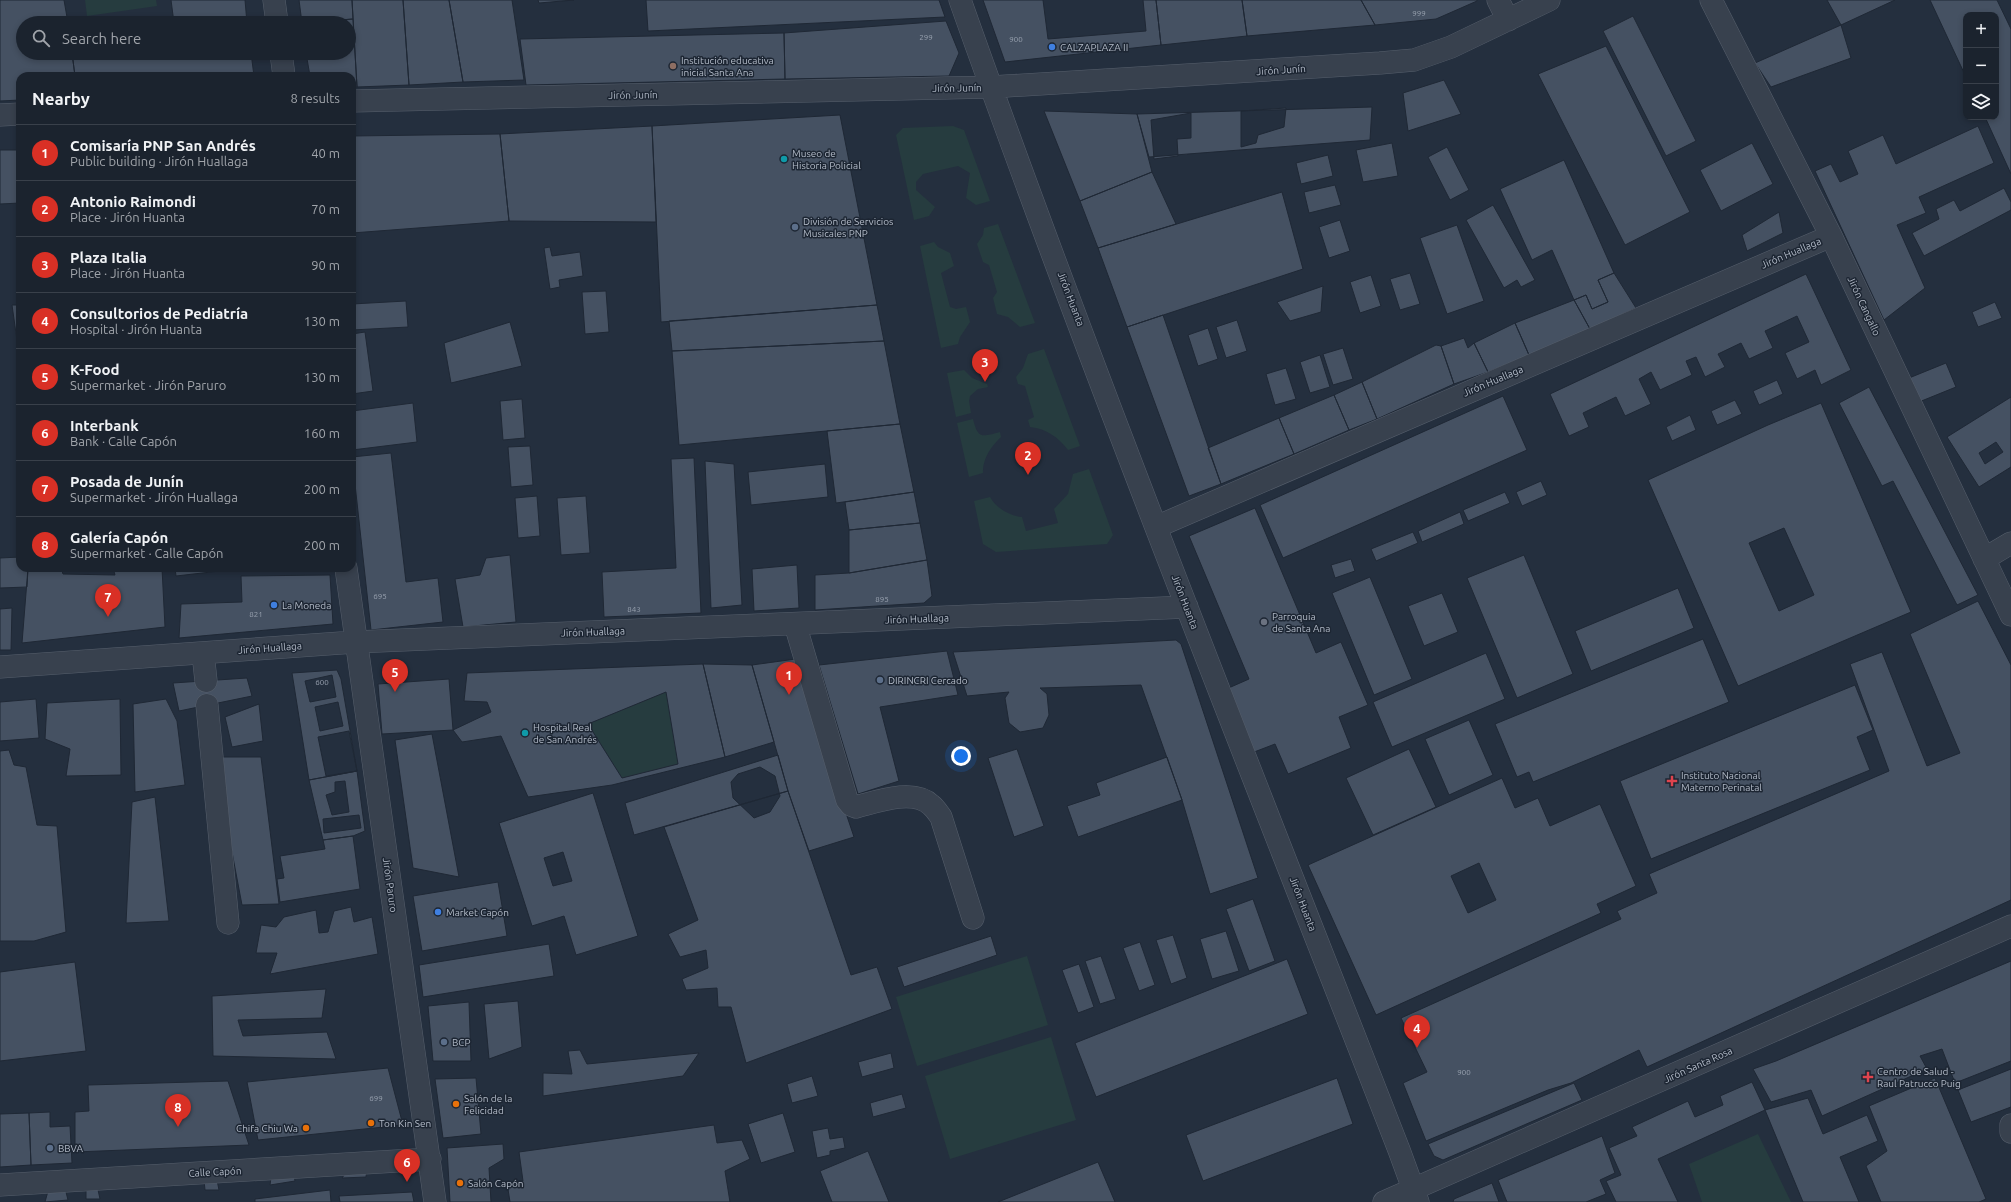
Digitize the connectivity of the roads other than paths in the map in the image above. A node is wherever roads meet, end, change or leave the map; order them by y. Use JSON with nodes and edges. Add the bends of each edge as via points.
{"nodes":[{"id":1,"x":274,"y":0,"type":"edge"},
{"id":2,"x":960,"y":0,"type":"edge"},
{"id":3,"x":1498,"y":0,"type":"edge"},
{"id":4,"x":1549,"y":0,"type":"edge"},
{"id":5,"x":1711,"y":0,"type":"edge"},
{"id":6,"x":276,"y":16,"type":"edge"},
{"id":7,"x":1508,"y":20,"type":"junction"},
{"id":8,"x":282,"y":60,"type":"edge"},
{"id":9,"x":283,"y":72,"type":"edge"},
{"id":10,"x":991,"y":88,"type":"junction"},
{"id":11,"x":356,"y":101,"type":"edge"},
{"id":12,"x":16,"y":114,"type":"edge"},
{"id":13,"x":0,"y":115,"type":"edge"},
{"id":14,"x":1831,"y":236,"type":"junction"},
{"id":15,"x":1156,"y":527,"type":"junction"},
{"id":16,"x":2011,"y":543,"type":"edge"},
{"id":17,"x":1984,"y":559,"type":"junction"},
{"id":18,"x":346,"y":572,"type":"edge"},
{"id":19,"x":1187,"y":607,"type":"junction"},
{"id":20,"x":2011,"y":615,"type":"edge"},
{"id":21,"x":795,"y":624,"type":"junction"},
{"id":22,"x":355,"y":642,"type":"junction"},
{"id":23,"x":203,"y":653,"type":"junction"},
{"id":24,"x":0,"y":667,"type":"edge"},
{"id":25,"x":206,"y":680,"type":"dead end"},
{"id":26,"x":207,"y":705,"type":"dead end"},
{"id":27,"x":973,"y":918,"type":"dead end"},
{"id":28,"x":228,"y":923,"type":"dead end"},
{"id":29,"x":2011,"y":926,"type":"edge"},
{"id":30,"x":2011,"y":1125,"type":"edge"},
{"id":31,"x":2011,"y":1132,"type":"edge"},
{"id":32,"x":430,"y":1159,"type":"junction"},
{"id":33,"x":0,"y":1184,"type":"edge"},
{"id":34,"x":1416,"y":1196,"type":"edge"},
{"id":35,"x":436,"y":1202,"type":"edge"},
{"id":36,"x":1384,"y":1202,"type":"edge"}],
"edges":[{"from":1,"to":6,"type":"street"},
{"from":2,"to":10,"type":"street","name":"Jirón Huanta"},
{"from":3,"to":7,"type":"street"},
{"from":4,"to":7,"type":"street","name":"Jirón Junín"},
{"from":5,"to":14,"type":"street","name":"Jirón Cangallo"},
{"from":7,"to":10,"type":"street","name":"Jirón Junín","via":[[1451,47],[1414,60]]},
{"from":8,"to":9,"type":"street"},
{"from":10,"to":11,"type":"street","name":"Jirón Junín"},
{"from":10,"to":15,"type":"street","name":"Jirón Huanta"},
{"from":12,"to":13,"type":"street"},
{"from":14,"to":15,"type":"street","name":"Jirón Huallaga"},
{"from":14,"to":17,"type":"street","name":"Jirón Cangallo"},
{"from":15,"to":19,"type":"street","name":"Jirón Huanta"},
{"from":16,"to":17,"type":"street"},
{"from":17,"to":20,"type":"street","name":"Jirón Cangallo"},
{"from":18,"to":22,"type":"street","name":"Jirón Paruro"},
{"from":19,"to":21,"type":"street","name":"Jirón Huallaga"},
{"from":19,"to":34,"type":"street","name":"Jirón Huanta"},
{"from":21,"to":22,"type":"street","name":"Jirón Huallaga"},
{"from":21,"to":27,"type":"street","via":[[851,805],[856,807],[898,796],[920,799],[930,804],[941,817]]},
{"from":22,"to":23,"type":"street","name":"Jirón Huallaga"},
{"from":22,"to":32,"type":"street","name":"Jirón Paruro"},
{"from":23,"to":24,"type":"street","name":"Jirón Huallaga"},
{"from":23,"to":25,"type":"street"},
{"from":26,"to":28,"type":"street"},
{"from":29,"to":34,"type":"street","name":"Jirón Santa Rosa"},
{"from":30,"to":31,"type":"street"},
{"from":32,"to":33,"type":"street","name":"Calle Capón"},
{"from":32,"to":35,"type":"street","name":"Jirón Paruro"},
{"from":34,"to":36,"type":"street","name":"Jirón Santa Rosa"}]}
